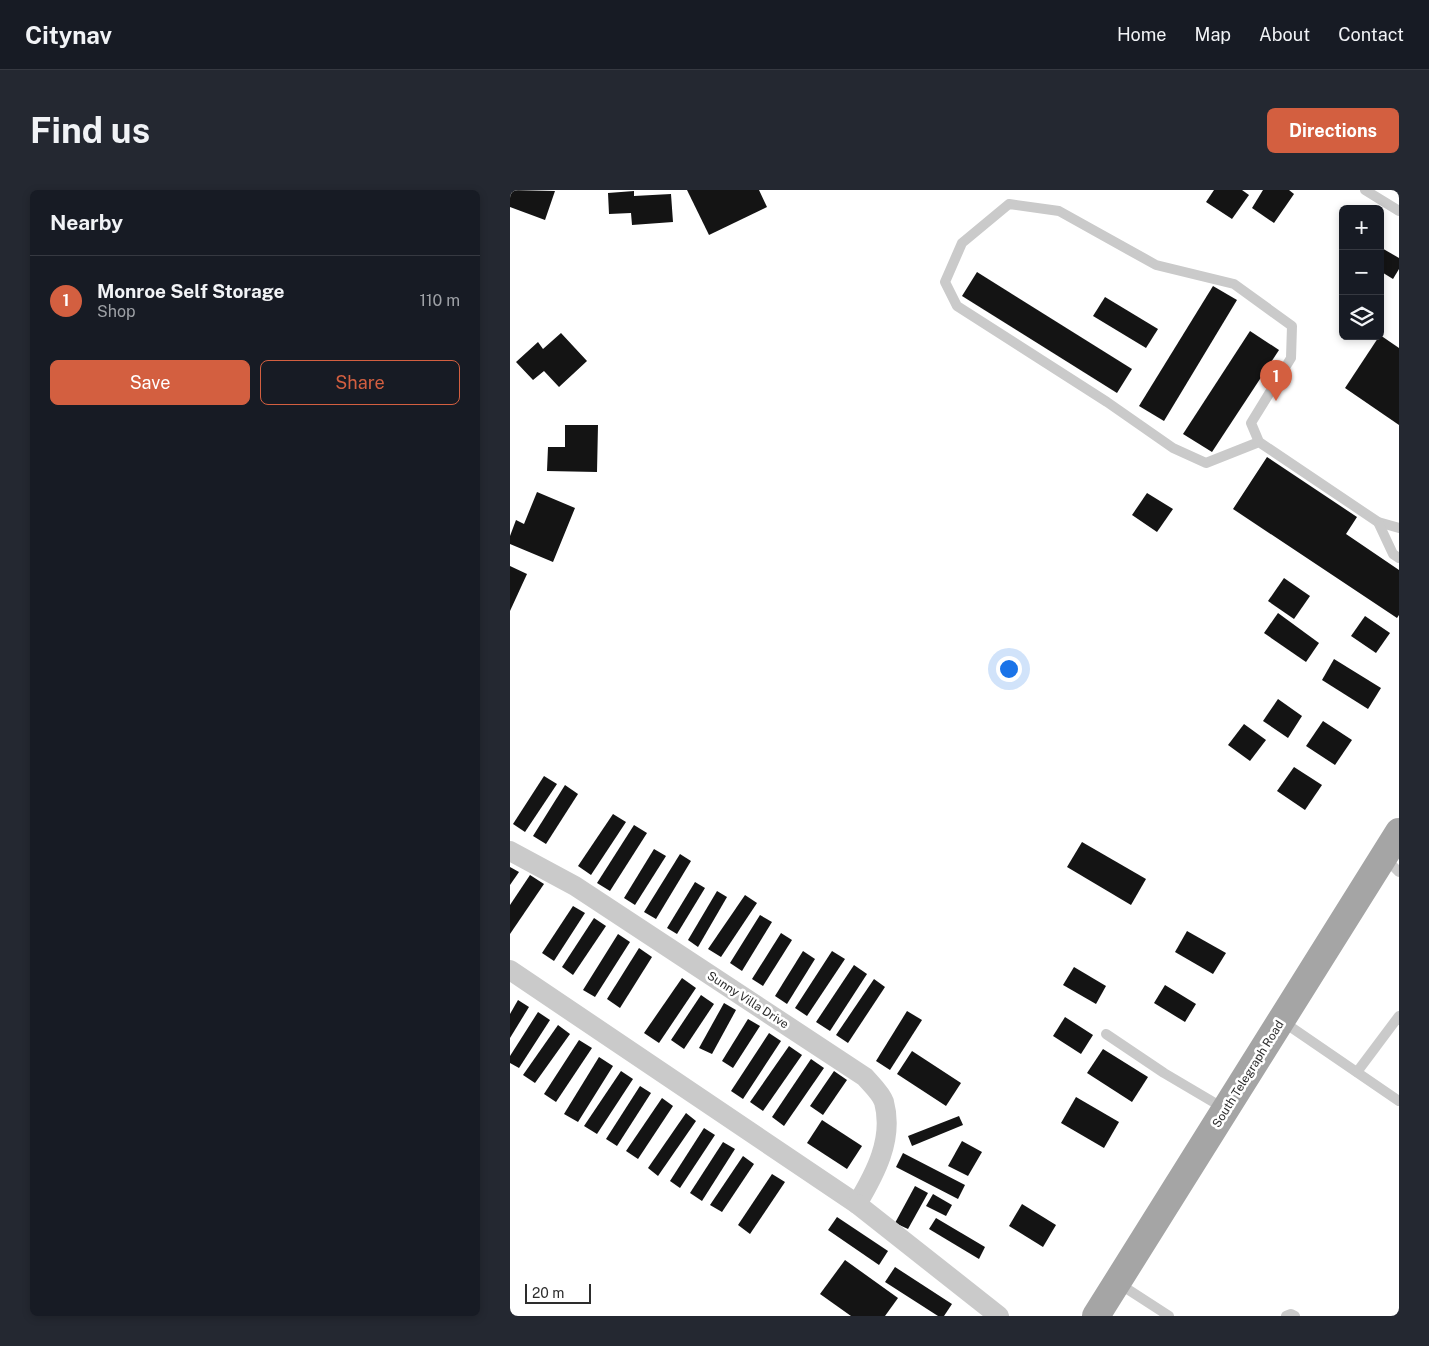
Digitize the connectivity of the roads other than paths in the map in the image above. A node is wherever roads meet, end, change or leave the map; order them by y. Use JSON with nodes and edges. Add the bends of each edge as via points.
{"nodes":[{"id":1,"x":1365,"y":190,"type":"edge"},
{"id":2,"x":1399,"y":211,"type":"edge"},
{"id":3,"x":1259,"y":442,"type":"junction"},
{"id":4,"x":1378,"y":522,"type":"junction"},
{"id":5,"x":1399,"y":528,"type":"edge"},
{"id":6,"x":1399,"y":558,"type":"edge"},
{"id":7,"x":1399,"y":832,"type":"edge"},
{"id":8,"x":510,"y":851,"type":"edge"},
{"id":9,"x":1391,"y":864,"type":"edge"},
{"id":10,"x":510,"y":970,"type":"edge"},
{"id":11,"x":1399,"y":1016,"type":"edge"},
{"id":12,"x":1282,"y":1020,"type":"junction"},
{"id":13,"x":1106,"y":1034,"type":"dead end"},
{"id":14,"x":1357,"y":1072,"type":"junction"},
{"id":15,"x":1399,"y":1101,"type":"edge"},
{"id":16,"x":1226,"y":1109,"type":"junction"},
{"id":17,"x":857,"y":1204,"type":"junction"},
{"id":18,"x":1117,"y":1283,"type":"junction"},
{"id":19,"x":999,"y":1316,"type":"edge"},
{"id":20,"x":1096,"y":1316,"type":"edge"},
{"id":21,"x":1169,"y":1316,"type":"edge"},
{"id":22,"x":1286,"y":1316,"type":"edge"},
{"id":23,"x":1295,"y":1316,"type":"edge"}],
"edges":[{"from":1,"to":2,"type":"lane"},
{"from":3,"to":3,"type":"lane","via":[[1251,423],[1290,358],[1292,326],[1234,284],[1156,265],[1059,211],[1009,204],[962,244],[945,282],[956,306],[1173,448],[1206,463]]},
{"from":3,"to":4,"type":"lane"},
{"from":4,"to":5,"type":"lane"},
{"from":4,"to":6,"type":"lane"},
{"from":7,"to":9,"type":"main road","name":"South Telegraph Road"},
{"from":8,"to":17,"type":"street","name":"Sunny Villa Drive","via":[[575,886],[865,1077],[884,1100],[887,1134],[876,1172]]},
{"from":9,"to":12,"type":"main road","name":"South Telegraph Road"},
{"from":10,"to":17,"type":"street"},
{"from":11,"to":14,"type":"lane"},
{"from":12,"to":14,"type":"lane"},
{"from":12,"to":16,"type":"main road","name":"South Telegraph Road"},
{"from":13,"to":16,"type":"lane"},
{"from":14,"to":15,"type":"lane"},
{"from":16,"to":18,"type":"main road","name":"South Telegraph Road"},
{"from":17,"to":19,"type":"street"},
{"from":18,"to":20,"type":"main road","name":"South Telegraph Road"},
{"from":18,"to":21,"type":"lane"},
{"from":22,"to":23,"type":"lane"}]}
